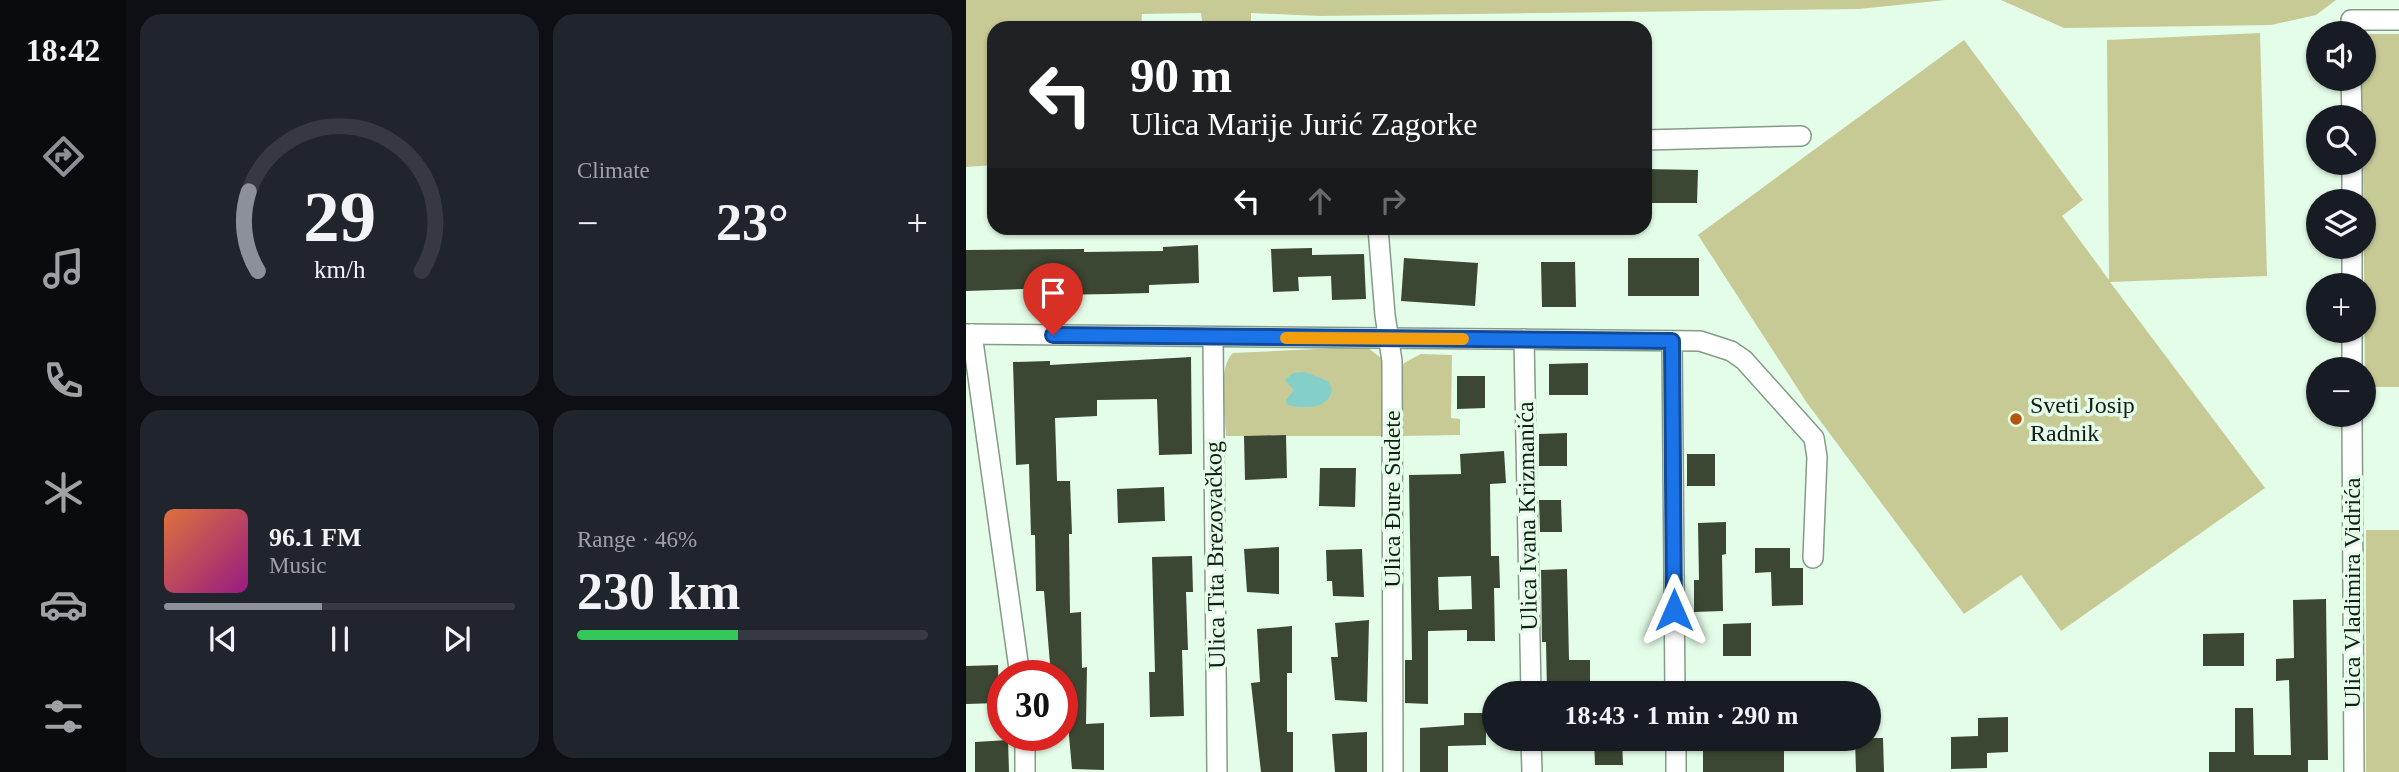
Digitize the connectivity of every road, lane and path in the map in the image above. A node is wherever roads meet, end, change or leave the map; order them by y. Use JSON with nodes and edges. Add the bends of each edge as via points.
{"nodes":[{"id":1,"x":2399,"y":20,"type":"edge"},
{"id":2,"x":2376,"y":23,"type":"edge"},
{"id":3,"x":1801,"y":136,"type":"dead end"},
{"id":4,"x":1652,"y":140,"type":"edge"},
{"id":5,"x":1379,"y":235,"type":"edge"},
{"id":6,"x":969,"y":334,"type":"edge"},
{"id":7,"x":1213,"y":338,"type":"junction"},
{"id":8,"x":1389,"y":339,"type":"junction"},
{"id":9,"x":1524,"y":339,"type":"junction"},
{"id":10,"x":1672,"y":341,"type":"junction"},
{"id":11,"x":2352,"y":427,"type":"edge"},
{"id":12,"x":1813,"y":558,"type":"dead end"},
{"id":13,"x":1018,"y":660,"type":"edge"},
{"id":14,"x":1531,"y":681,"type":"edge"},
{"id":15,"x":1675,"y":681,"type":"edge"},
{"id":16,"x":1024,"y":751,"type":"edge"},
{"id":17,"x":1531,"y":751,"type":"edge"},
{"id":18,"x":1676,"y":751,"type":"edge"},
{"id":19,"x":1025,"y":772,"type":"edge"},
{"id":20,"x":1217,"y":772,"type":"edge"},
{"id":21,"x":1393,"y":772,"type":"edge"},
{"id":22,"x":1532,"y":772,"type":"edge"},
{"id":23,"x":1676,"y":772,"type":"edge"},
{"id":24,"x":2354,"y":772,"type":"edge"}],
"edges":[{"from":1,"to":2,"type":"street"},
{"from":3,"to":4,"type":"street"},
{"from":5,"to":8,"type":"street","name":"Ulica Đure Sudete"},
{"from":6,"to":7,"type":"street"},
{"from":6,"to":13,"type":"street"},
{"from":7,"to":8,"type":"street"},
{"from":7,"to":20,"type":"street","name":"Ulica Tita Brezovačkog"},
{"from":8,"to":9,"type":"street"},
{"from":8,"to":21,"type":"street","name":"Ulica Đure Sudete"},
{"from":9,"to":10,"type":"street"},
{"from":9,"to":14,"type":"street","name":"Ulica Ivana Krizmanića"},
{"from":10,"to":12,"type":"street","via":[[1700,341],[1731,351],[1814,438]]},
{"from":10,"to":15,"type":"street"},
{"from":11,"to":24,"type":"street","name":"Ulica Vladimira Vidrića"},
{"from":16,"to":19,"type":"street"},
{"from":17,"to":22,"type":"street"},
{"from":18,"to":23,"type":"street"}]}
